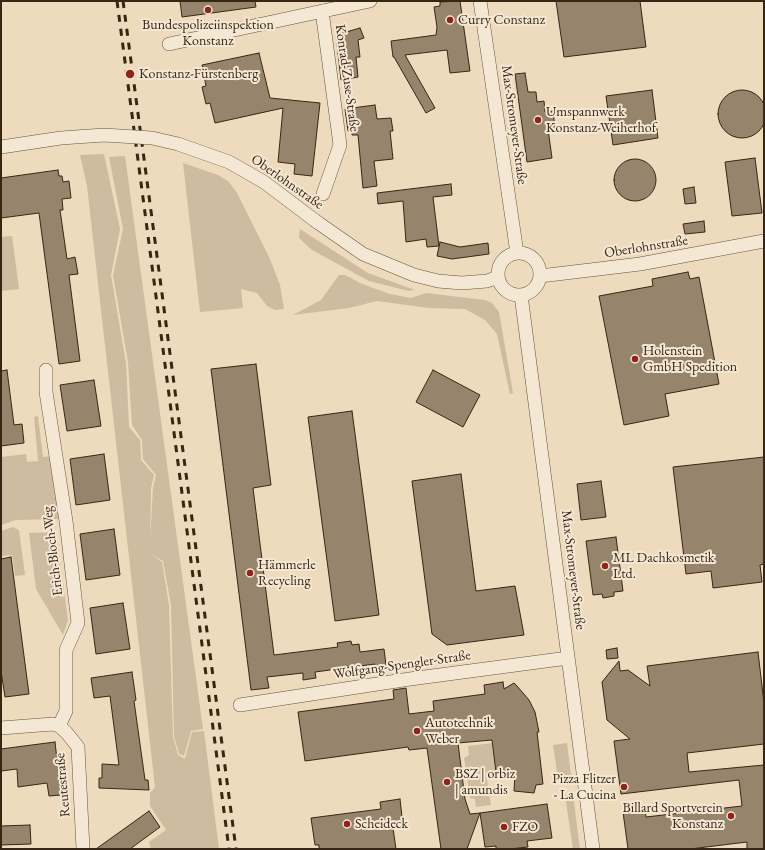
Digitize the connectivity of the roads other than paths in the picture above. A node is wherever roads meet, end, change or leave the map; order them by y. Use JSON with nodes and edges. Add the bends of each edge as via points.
{"nodes":[{"id":1,"x":370,"y":1,"type":"edge"},
{"id":2,"x":480,"y":1,"type":"edge"},
{"id":3,"x":322,"y":11,"type":"junction"},
{"id":4,"x":169,"y":44,"type":"dead end"},
{"id":5,"x":1,"y":147,"type":"edge"},
{"id":6,"x":323,"y":194,"type":"dead end"},
{"id":7,"x":761,"y":241,"type":"edge"},
{"id":8,"x":517,"y":253,"type":"junction"},
{"id":9,"x":540,"y":276,"type":"junction"},
{"id":10,"x":498,"y":278,"type":"junction"},
{"id":11,"x":521,"y":295,"type":"junction"},
{"id":12,"x":46,"y":370,"type":"dead end"},
{"id":13,"x":568,"y":658,"type":"junction"},
{"id":14,"x":240,"y":705,"type":"dead end"},
{"id":15,"x":59,"y":726,"type":"junction"},
{"id":16,"x":1,"y":728,"type":"edge"},
{"id":17,"x":83,"y":849,"type":"edge"},
{"id":18,"x":594,"y":849,"type":"edge"}],
"edges":[{"from":1,"to":3,"type":"street","name":"Konrad-Zuse-Straße"},
{"from":2,"to":8,"type":"street","name":"Max-Stromeyer-Straße"},
{"from":3,"to":4,"type":"street","name":"Konrad-Zuse-Straße"},
{"from":3,"to":6,"type":"street","name":"Konrad-Zuse-Straße","via":[[340,146]]},
{"from":5,"to":10,"type":"street","name":"Oberlohnstraße","bridge":true,"via":[[104,135],[152,138],[178,144],[229,162],[264,182],[363,254],[414,275],[438,281],[462,283]]},
{"from":7,"to":9,"type":"street","name":"Oberlohnstraße","via":[[640,264]]},
{"from":8,"to":9,"type":"street","via":[[538,264]]},
{"from":8,"to":10,"type":"street","via":[[502,261]]},
{"from":9,"to":11,"type":"street","via":[[532,291]]},
{"from":10,"to":11,"type":"street","via":[[506,291]]},
{"from":11,"to":13,"type":"street","name":"Max-Stromeyer-Straße"},
{"from":12,"to":15,"type":"street","name":"Erich-Bloch-Weg","via":[[46,392],[66,521],[78,623],[66,650],[66,711]]},
{"from":13,"to":14,"type":"street","name":"Wolfgang-Spengler-Straße"},
{"from":13,"to":18,"type":"street","name":"Max-Stromeyer-Straße"},
{"from":15,"to":16,"type":"street","via":[[53,724]]},
{"from":15,"to":17,"type":"street","name":"Reutestraße","via":[[78,747]]}]}
